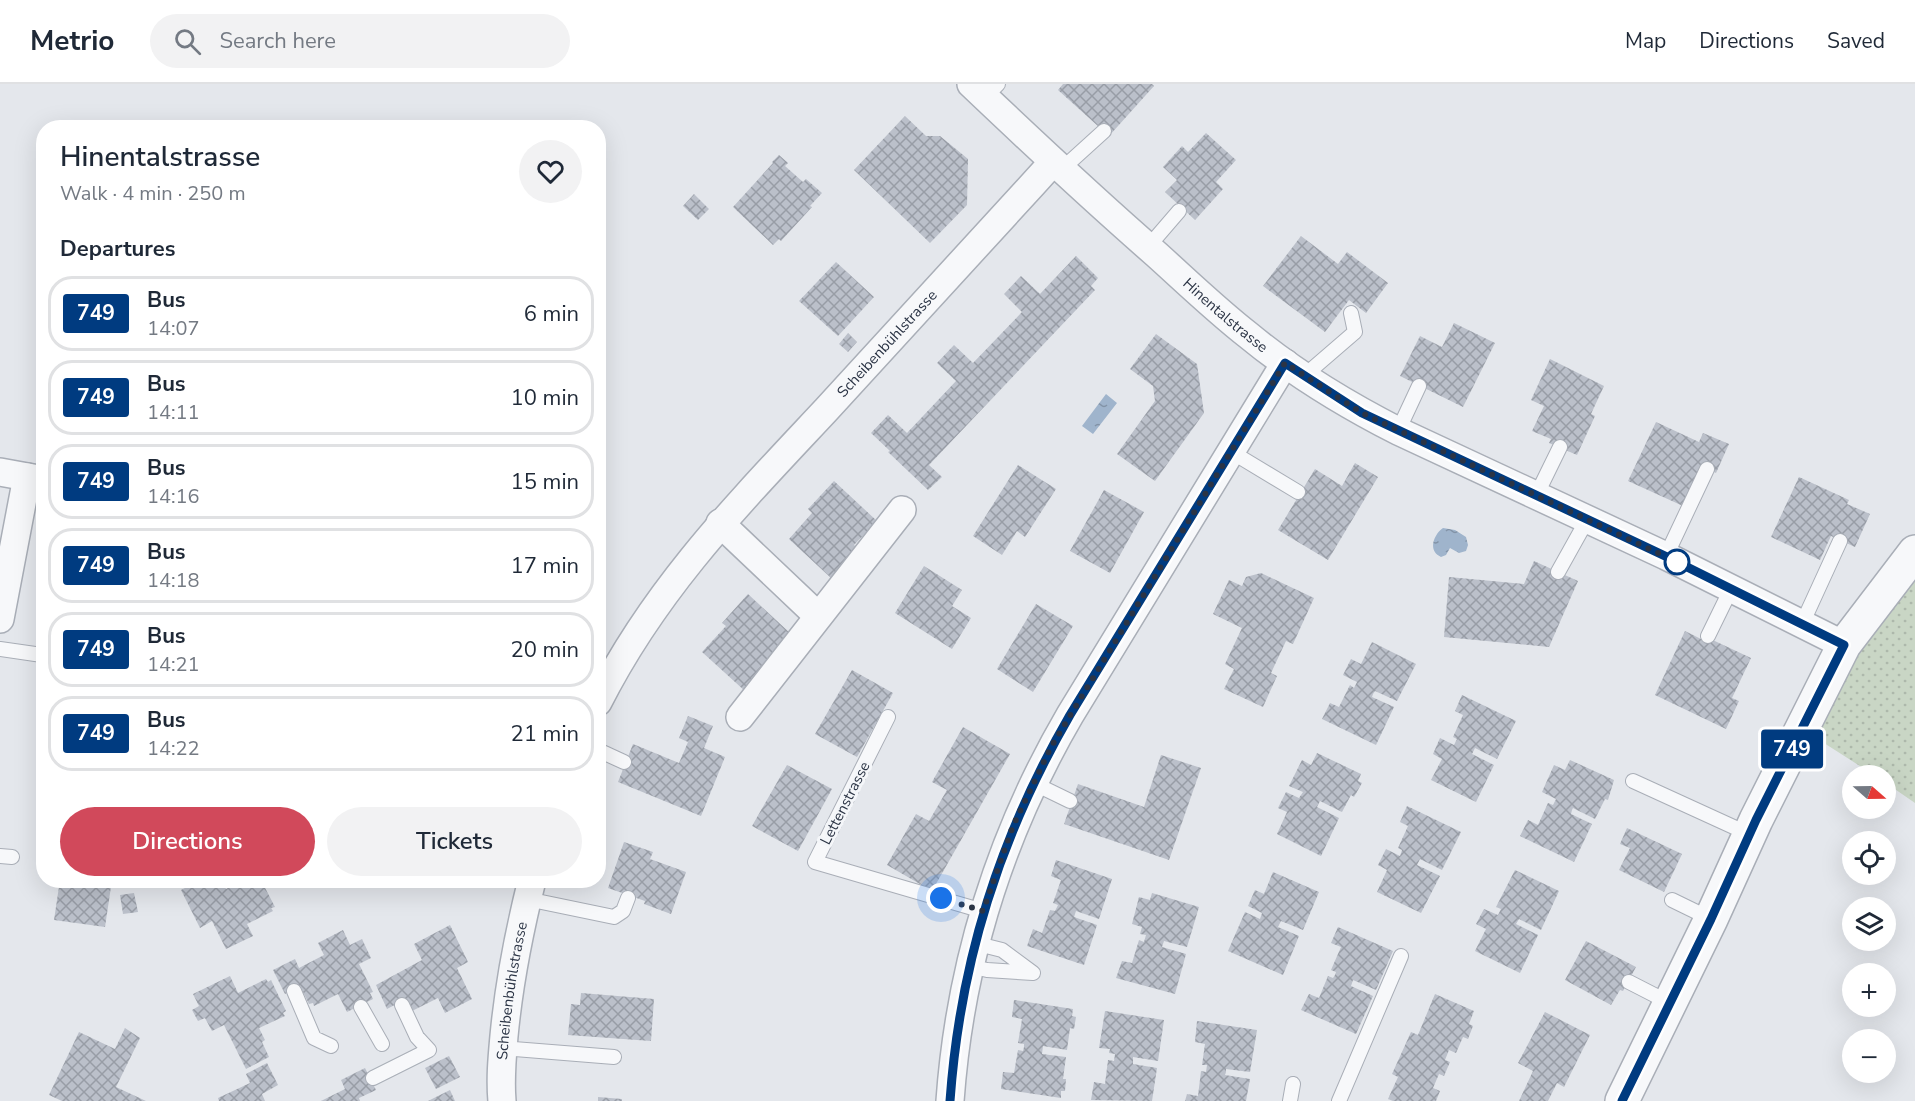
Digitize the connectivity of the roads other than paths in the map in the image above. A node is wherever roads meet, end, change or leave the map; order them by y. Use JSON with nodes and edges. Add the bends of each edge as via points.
{"nodes":[{"id":1,"x":985,"y":88,"type":"edge"},
{"id":2,"x":1104,"y":131,"type":"dead end"},
{"id":3,"x":1057,"y":166,"type":"junction"},
{"id":4,"x":1179,"y":211,"type":"dead end"},
{"id":5,"x":1148,"y":248,"type":"junction"},
{"id":6,"x":1351,"y":314,"type":"dead end"},
{"id":7,"x":1294,"y":369,"type":"junction"},
{"id":8,"x":1419,"y":386,"type":"dead end"},
{"id":9,"x":1398,"y":431,"type":"junction"},
{"id":10,"x":1560,"y":447,"type":"dead end"},
{"id":11,"x":1230,"y":451,"type":"junction"},
{"id":12,"x":1707,"y":469,"type":"dead end"},
{"id":13,"x":0,"y":472,"type":"edge"},
{"id":14,"x":35,"y":479,"type":"edge"},
{"id":15,"x":1298,"y":492,"type":"dead end"},
{"id":16,"x":1536,"y":496,"type":"junction"},
{"id":17,"x":902,"y":510,"type":"dead end"},
{"id":18,"x":1587,"y":520,"type":"junction"},
{"id":19,"x":720,"y":524,"type":"junction"},
{"id":20,"x":1840,"y":540,"type":"dead end"},
{"id":21,"x":1915,"y":552,"type":"edge"},
{"id":22,"x":1665,"y":556,"type":"junction"},
{"id":23,"x":6,"y":557,"type":"edge"},
{"id":24,"x":1558,"y":572,"type":"dead end"},
{"id":25,"x":1731,"y":589,"type":"junction"},
{"id":26,"x":818,"y":616,"type":"junction"},
{"id":27,"x":0,"y":619,"type":"edge"},
{"id":28,"x":1802,"y":624,"type":"junction"},
{"id":29,"x":1708,"y":636,"type":"dead end"},
{"id":30,"x":1844,"y":645,"type":"junction"},
{"id":31,"x":0,"y":649,"type":"edge"},
{"id":32,"x":36,"y":654,"type":"edge"},
{"id":33,"x":606,"y":682,"type":"edge"},
{"id":34,"x":740,"y":717,"type":"dead end"},
{"id":35,"x":888,"y":717,"type":"dead end"},
{"id":36,"x":606,"y":754,"type":"edge"},
{"id":37,"x":624,"y":762,"type":"dead end"},
{"id":38,"x":1634,"y":781,"type":"dead end"},
{"id":39,"x":1033,"y":783,"type":"junction"},
{"id":40,"x":1070,"y":801,"type":"dead end"},
{"id":41,"x":1749,"y":834,"type":"junction"},
{"id":42,"x":529,"y":890,"type":"edge"},
{"id":43,"x":628,"y":898,"type":"dead end"},
{"id":44,"x":1672,"y":900,"type":"dead end"},
{"id":45,"x":983,"y":911,"type":"junction"},
{"id":46,"x":1711,"y":919,"type":"junction"},
{"id":47,"x":1401,"y":956,"type":"dead end"},
{"id":48,"x":1629,"y":982,"type":"dead end"},
{"id":49,"x":294,"y":991,"type":"dead end"},
{"id":50,"x":1670,"y":1003,"type":"junction"},
{"id":51,"x":402,"y":1005,"type":"dead end"},
{"id":52,"x":361,"y":1007,"type":"dead end"},
{"id":53,"x":382,"y":1044,"type":"dead end"},
{"id":54,"x":331,"y":1046,"type":"dead end"},
{"id":55,"x":503,"y":1048,"type":"junction"},
{"id":56,"x":614,"y":1057,"type":"dead end"},
{"id":57,"x":373,"y":1078,"type":"dead end"},
{"id":58,"x":1293,"y":1084,"type":"dead end"},
{"id":59,"x":501,"y":1099,"type":"edge"},
{"id":60,"x":950,"y":1101,"type":"edge"},
{"id":61,"x":1290,"y":1101,"type":"edge"},
{"id":62,"x":1339,"y":1101,"type":"edge"},
{"id":63,"x":1622,"y":1101,"type":"edge"}],
"edges":[{"from":1,"to":3,"type":"street","name":"Hinentalstrasse"},
{"from":2,"to":3,"type":"lane"},
{"from":3,"to":5,"type":"street","name":"Hinentalstrasse"},
{"from":3,"to":19,"type":"street","name":"Scheibenbühlstrasse"},
{"from":4,"to":5,"type":"lane"},
{"from":5,"to":7,"type":"street","name":"Hinentalstrasse","via":[[1220,312]]},
{"from":6,"to":7,"type":"lane","via":[[1355,332]]},
{"from":7,"to":9,"type":"street","name":"Hinentalstrasse"},
{"from":7,"to":11,"type":"street"},
{"from":8,"to":9,"type":"lane"},
{"from":9,"to":16,"type":"street","name":"Hinentalstrasse"},
{"from":10,"to":16,"type":"lane"},
{"from":11,"to":15,"type":"lane"},
{"from":11,"to":39,"type":"street"},
{"from":12,"to":22,"type":"lane"},
{"from":13,"to":14,"type":"street"},
{"from":14,"to":23,"type":"street"},
{"from":16,"to":18,"type":"street","name":"Hinentalstrasse"},
{"from":17,"to":26,"type":"street"},
{"from":18,"to":22,"type":"street","name":"Hinentalstrasse"},
{"from":18,"to":24,"type":"lane"},
{"from":19,"to":26,"type":"street"},
{"from":19,"to":33,"type":"street","name":"Scheibenbühlstrasse","via":[[662,597]]},
{"from":20,"to":28,"type":"lane"},
{"from":21,"to":30,"type":"street"},
{"from":22,"to":25,"type":"street","name":"Hinentalstrasse"},
{"from":23,"to":27,"type":"street"},
{"from":25,"to":28,"type":"street","name":"Hinentalstrasse"},
{"from":25,"to":29,"type":"lane"},
{"from":26,"to":34,"type":"street"},
{"from":28,"to":30,"type":"street","name":"Hinentalstrasse"},
{"from":30,"to":41,"type":"street"},
{"from":31,"to":32,"type":"lane"},
{"from":35,"to":45,"type":"lane","name":"Lettenstrasse","via":[[815,861]]},
{"from":36,"to":37,"type":"lane"},
{"from":38,"to":41,"type":"lane"},
{"from":39,"to":40,"type":"lane"},
{"from":39,"to":45,"type":"street","via":[[1006,843]]},
{"from":41,"to":46,"type":"street"},
{"from":42,"to":43,"type":"lane","via":[[614,917],[623,911]]},
{"from":42,"to":55,"type":"street","name":"Scheibenbühlstrasse","via":[[512,971]]},
{"from":44,"to":46,"type":"lane"},
{"from":45,"to":60,"type":"street","via":[[955,1045]]},
{"from":46,"to":50,"type":"street"},
{"from":47,"to":62,"type":"lane"},
{"from":48,"to":50,"type":"lane"},
{"from":49,"to":54,"type":"lane","via":[[314,1038]]},
{"from":50,"to":63,"type":"street"},
{"from":51,"to":57,"type":"lane","via":[[417,1037],[429,1050]]},
{"from":52,"to":53,"type":"lane"},
{"from":55,"to":56,"type":"lane"},
{"from":55,"to":59,"type":"street","name":"Scheibenbühlstrasse"},
{"from":58,"to":61,"type":"lane"}]}
